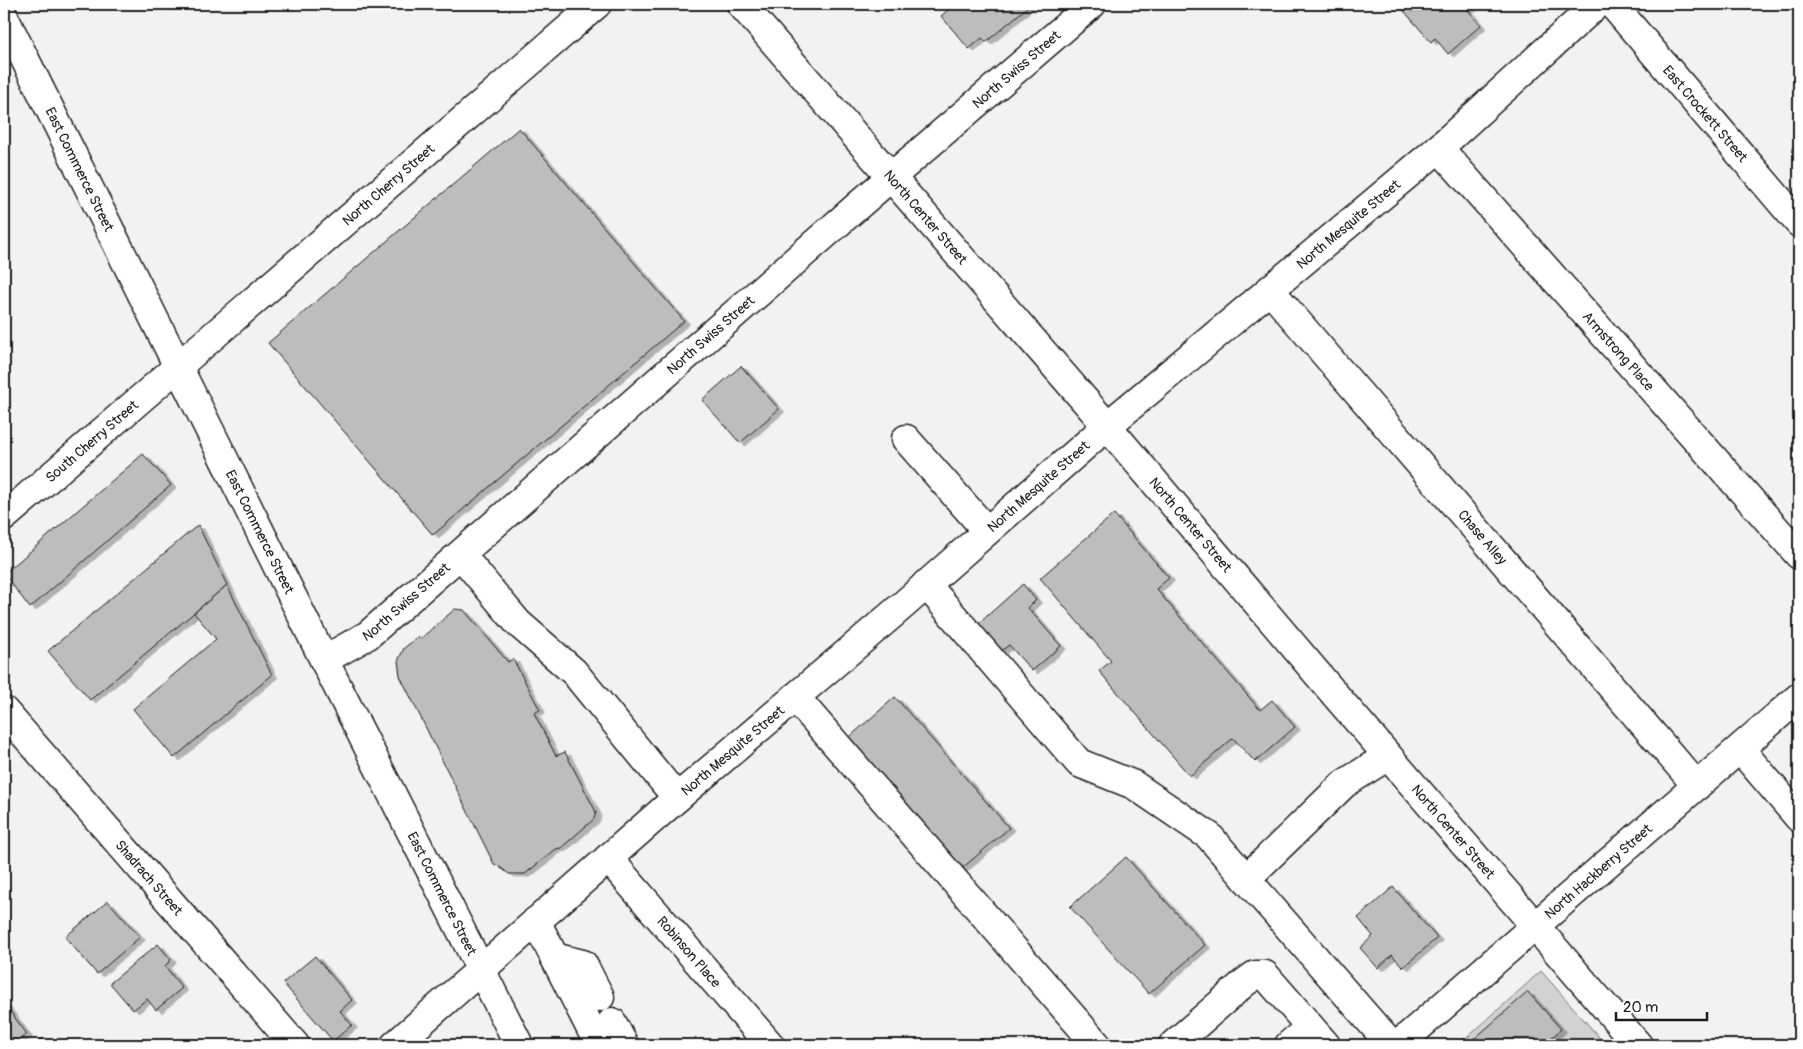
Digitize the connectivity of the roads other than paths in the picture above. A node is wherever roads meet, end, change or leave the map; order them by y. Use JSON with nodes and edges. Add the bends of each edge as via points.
{"nodes":[{"id":1,"x":597,"y":4,"type":"edge"},
{"id":2,"x":741,"y":4,"type":"edge"},
{"id":3,"x":1092,"y":4,"type":"edge"},
{"id":4,"x":1597,"y":4,"type":"edge"},
{"id":5,"x":1612,"y":4,"type":"edge"},
{"id":6,"x":4,"y":17,"type":"edge"},
{"id":7,"x":1439,"y":148,"type":"junction"},
{"id":8,"x":891,"y":177,"type":"junction"},
{"id":9,"x":1799,"y":223,"type":"edge"},
{"id":10,"x":1270,"y":290,"type":"junction"},
{"id":11,"x":179,"y":365,"type":"junction"},
{"id":12,"x":1107,"y":426,"type":"junction"},
{"id":13,"x":906,"y":439,"type":"dead end"},
{"id":14,"x":4,"y":517,"type":"edge"},
{"id":15,"x":987,"y":531,"type":"junction"},
{"id":16,"x":461,"y":555,"type":"junction"},
{"id":17,"x":1799,"y":555,"type":"edge"},
{"id":18,"x":926,"y":584,"type":"junction"},
{"id":19,"x":324,"y":660,"type":"junction"},
{"id":20,"x":795,"y":697,"type":"junction"},
{"id":21,"x":1799,"y":697,"type":"edge"},
{"id":22,"x":4,"y":711,"type":"edge"},
{"id":23,"x":1740,"y":749,"type":"junction"},
{"id":24,"x":1388,"y":756,"type":"junction"},
{"id":25,"x":1697,"y":786,"type":"junction"},
{"id":26,"x":677,"y":798,"type":"junction"},
{"id":27,"x":1799,"y":818,"type":"edge"},
{"id":28,"x":608,"y":858,"type":"junction"},
{"id":29,"x":1246,"y":879,"type":"junction"},
{"id":30,"x":536,"y":921,"type":"junction"},
{"id":31,"x":1535,"y":927,"type":"junction"},
{"id":32,"x":554,"y":958,"type":"junction"},
{"id":33,"x":481,"y":969,"type":"junction"},
{"id":34,"x":600,"y":997,"type":"dead end"},
{"id":35,"x":1318,"y":1036,"type":"edge"},
{"id":36,"x":612,"y":1038,"type":"edge"},
{"id":37,"x":295,"y":1045,"type":"edge"},
{"id":38,"x":395,"y":1045,"type":"edge"},
{"id":39,"x":519,"y":1045,"type":"edge"},
{"id":40,"x":770,"y":1045,"type":"edge"},
{"id":41,"x":1097,"y":1045,"type":"edge"},
{"id":42,"x":1173,"y":1045,"type":"edge"},
{"id":43,"x":1289,"y":1045,"type":"edge"},
{"id":44,"x":1391,"y":1045,"type":"edge"},
{"id":45,"x":1398,"y":1045,"type":"edge"},
{"id":46,"x":1638,"y":1045,"type":"edge"}],
"edges":[{"from":1,"to":11,"type":"street","name":"North Cherry Street"},
{"from":2,"to":8,"type":"street","name":"North Center Street"},
{"from":3,"to":8,"type":"street","name":"North Swiss Street"},
{"from":4,"to":7,"type":"street","name":"North Mesquite Street"},
{"from":5,"to":9,"type":"street","name":"East Crockett Street"},
{"from":6,"to":11,"type":"street","name":"East Commerce Street"},
{"from":7,"to":10,"type":"street","name":"North Mesquite Street"},
{"from":7,"to":17,"type":"street","name":"Armstrong Place"},
{"from":8,"to":12,"type":"street","name":"North Center Street"},
{"from":8,"to":16,"type":"street","name":"North Swiss Street"},
{"from":10,"to":12,"type":"street","name":"North Mesquite Street"},
{"from":10,"to":25,"type":"street","name":"Chase Alley"},
{"from":11,"to":14,"type":"street","name":"South Cherry Street"},
{"from":11,"to":19,"type":"street","name":"East Commerce Street"},
{"from":12,"to":15,"type":"street","name":"North Mesquite Street"},
{"from":12,"to":24,"type":"street","name":"North Center Street"},
{"from":13,"to":15,"type":"street"},
{"from":15,"to":18,"type":"street","name":"North Mesquite Street"},
{"from":16,"to":19,"type":"street","name":"North Swiss Street","via":[[368,635]]},
{"from":16,"to":26,"type":"street","via":[[518,623],[574,672]]},
{"from":18,"to":20,"type":"street","name":"North Mesquite Street"},
{"from":18,"to":29,"type":"street","via":[[1078,763],[1134,785],[1209,836]]},
{"from":19,"to":33,"type":"street","name":"East Commerce Street"},
{"from":20,"to":26,"type":"street","name":"North Mesquite Street"},
{"from":20,"to":41,"type":"street"},
{"from":21,"to":23,"type":"street","name":"North Hackberry Street"},
{"from":22,"to":37,"type":"street","name":"Shadrach Street"},
{"from":23,"to":25,"type":"street","name":"North Hackberry Street"},
{"from":23,"to":27,"type":"street"},
{"from":24,"to":29,"type":"street","via":[[1344,784]]},
{"from":24,"to":31,"type":"street","name":"North Center Street"},
{"from":25,"to":31,"type":"street","name":"North Hackberry Street"},
{"from":26,"to":28,"type":"street","name":"North Mesquite Street"},
{"from":28,"to":30,"type":"street","name":"North Mesquite Street"},
{"from":28,"to":40,"type":"street","name":"Robinson Place"},
{"from":29,"to":44,"type":"street"},
{"from":30,"to":32,"type":"street"},
{"from":30,"to":33,"type":"street","name":"North Mesquite Street"},
{"from":31,"to":45,"type":"street","name":"North Hackberry Street"},
{"from":31,"to":46,"type":"street","name":"North Center Street"},
{"from":32,"to":34,"type":"street","via":[[582,964]]},
{"from":32,"to":36,"type":"street"},
{"from":33,"to":38,"type":"street","name":"North Mesquite Street"},
{"from":33,"to":39,"type":"street","name":"East Commerce Street"},
{"from":35,"to":42,"type":"street","via":[[1265,975],[1255,975]]},
{"from":35,"to":43,"type":"street"}]}
